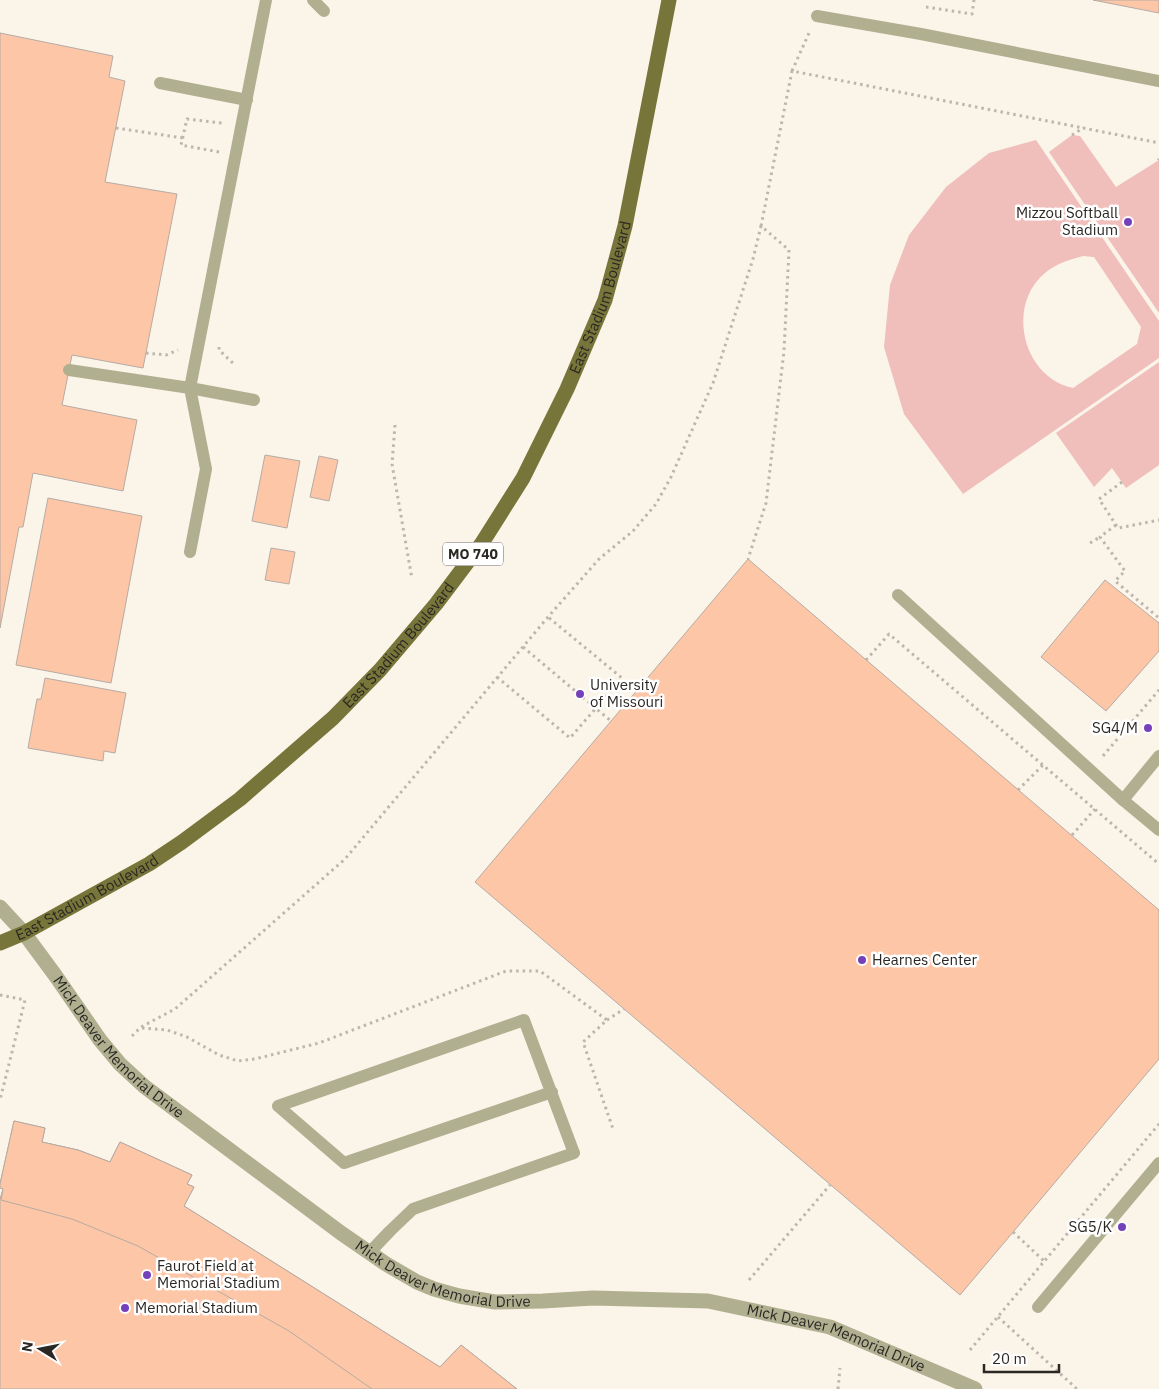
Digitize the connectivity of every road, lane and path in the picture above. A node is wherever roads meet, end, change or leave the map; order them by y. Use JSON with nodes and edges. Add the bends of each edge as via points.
{"nodes":[{"id":1,"x":266,"y":0,"type":"edge"},
{"id":2,"x":313,"y":0,"type":"edge"},
{"id":3,"x":669,"y":0,"type":"edge"},
{"id":4,"x":974,"y":0,"type":"edge"},
{"id":5,"x":926,"y":7,"type":"dead end"},
{"id":6,"x":324,"y":11,"type":"dead end"},
{"id":7,"x":817,"y":16,"type":"joint"},
{"id":8,"x":792,"y":71,"type":"junction"},
{"id":9,"x":1159,"y":80,"type":"edge"},
{"id":10,"x":160,"y":83,"type":"dead end"},
{"id":11,"x":228,"y":96,"type":"junction"},
{"id":12,"x":246,"y":100,"type":"junction"},
{"id":13,"x":116,"y":128,"type":"dead end"},
{"id":14,"x":1083,"y":128,"type":"junction"},
{"id":15,"x":1072,"y":135,"type":"dead end"},
{"id":16,"x":183,"y":138,"type":"junction"},
{"id":17,"x":1159,"y":143,"type":"edge"},
{"id":18,"x":220,"y":153,"type":"dead end"},
{"id":19,"x":761,"y":226,"type":"junction"},
{"id":20,"x":179,"y":349,"type":"dead end"},
{"id":21,"x":146,"y":353,"type":"dead end"},
{"id":22,"x":69,"y":370,"type":"dead end"},
{"id":23,"x":190,"y":388,"type":"junction"},
{"id":24,"x":254,"y":400,"type":"dead end"},
{"id":25,"x":395,"y":425,"type":"dead end"},
{"id":26,"x":1122,"y":482,"type":"dead end"},
{"id":27,"x":1159,"y":520,"type":"edge"},
{"id":28,"x":1116,"y":525,"type":"junction"},
{"id":29,"x":1100,"y":537,"type":"junction"},
{"id":30,"x":1090,"y":543,"type":"dead end"},
{"id":31,"x":190,"y":552,"type":"dead end"},
{"id":32,"x":748,"y":559,"type":"dead end"},
{"id":33,"x":412,"y":579,"type":"dead end"},
{"id":34,"x":898,"y":595,"type":"dead end"},
{"id":35,"x":548,"y":617,"type":"junction"},
{"id":36,"x":1159,"y":618,"type":"edge"},
{"id":37,"x":523,"y":647,"type":"junction"},
{"id":38,"x":866,"y":660,"type":"dead end"},
{"id":39,"x":497,"y":677,"type":"junction"},
{"id":40,"x":1159,"y":690,"type":"edge"},
{"id":41,"x":596,"y":708,"type":"junction"},
{"id":42,"x":611,"y":721,"type":"dead end"},
{"id":43,"x":1159,"y":756,"type":"edge"},
{"id":44,"x":1043,"y":766,"type":"junction"},
{"id":45,"x":1090,"y":770,"type":"junction"},
{"id":46,"x":1018,"y":790,"type":"dead end"},
{"id":47,"x":1072,"y":790,"type":"junction"},
{"id":48,"x":1124,"y":800,"type":"junction"},
{"id":49,"x":1095,"y":809,"type":"junction"},
{"id":50,"x":1159,"y":830,"type":"edge"},
{"id":51,"x":1072,"y":835,"type":"dead end"},
{"id":52,"x":1159,"y":864,"type":"edge"},
{"id":53,"x":0,"y":907,"type":"edge"},
{"id":54,"x":24,"y":934,"type":"junction"},
{"id":55,"x":0,"y":943,"type":"edge"},
{"id":56,"x":0,"y":995,"type":"edge"},
{"id":57,"x":624,"y":1009,"type":"dead end"},
{"id":58,"x":608,"y":1020,"type":"junction"},
{"id":59,"x":142,"y":1028,"type":"junction"},
{"id":60,"x":132,"y":1036,"type":"dead end"},
{"id":61,"x":552,"y":1092,"type":"junction"},
{"id":62,"x":0,"y":1100,"type":"edge"},
{"id":63,"x":1159,"y":1124,"type":"edge"},
{"id":64,"x":612,"y":1129,"type":"dead end"},
{"id":65,"x":1159,"y":1163,"type":"edge"},
{"id":66,"x":830,"y":1185,"type":"dead end"},
{"id":67,"x":1013,"y":1232,"type":"dead end"},
{"id":68,"x":370,"y":1252,"type":"junction"},
{"id":69,"x":1044,"y":1261,"type":"junction"},
{"id":70,"x":749,"y":1280,"type":"dead end"},
{"id":71,"x":1038,"y":1306,"type":"dead end"},
{"id":72,"x":998,"y":1317,"type":"junction"},
{"id":73,"x":970,"y":1350,"type":"dead end"},
{"id":74,"x":840,"y":1368,"type":"dead end"},
{"id":75,"x":838,"y":1389,"type":"edge"},
{"id":76,"x":975,"y":1389,"type":"edge"},
{"id":77,"x":1077,"y":1389,"type":"edge"}],
"edges":[{"from":1,"to":12,"type":"lane"},
{"from":2,"to":6,"type":"lane"},
{"from":3,"to":54,"type":"main road","name":"East Stadium Boulevard","number":"MO 740","via":[[624,226],[605,300],[567,389],[523,478],[482,543],[380,670],[333,718],[240,799],[149,864]]},
{"from":4,"to":5,"type":"path","via":[[972,14]]},
{"from":7,"to":8,"type":"path"},
{"from":7,"to":9,"type":"lane"},
{"from":8,"to":14,"type":"path"},
{"from":8,"to":19,"type":"path"},
{"from":10,"to":11,"type":"lane"},
{"from":11,"to":12,"type":"lane"},
{"from":11,"to":16,"type":"path","via":[[222,123],[187,118]]},
{"from":12,"to":23,"type":"lane"},
{"from":13,"to":16,"type":"path"},
{"from":14,"to":15,"type":"path"},
{"from":14,"to":17,"type":"path"},
{"from":16,"to":18,"type":"path","via":[[181,145]]},
{"from":19,"to":32,"type":"path","via":[[789,250],[784,351],[766,503]]},
{"from":19,"to":35,"type":"path","via":[[713,383],[671,477],[656,504],[633,531],[599,559]]},
{"from":20,"to":21,"type":"path","via":[[166,355]]},
{"from":22,"to":23,"type":"lane"},
{"from":23,"to":24,"type":"lane"},
{"from":23,"to":31,"type":"lane","via":[[206,469]]},
{"from":25,"to":33,"type":"path","via":[[392,464]]},
{"from":26,"to":28,"type":"path","via":[[1099,499]]},
{"from":27,"to":28,"type":"path","via":[[1118,528]]},
{"from":28,"to":29,"type":"path"},
{"from":29,"to":30,"type":"path"},
{"from":29,"to":36,"type":"path","via":[[1125,571],[1115,580]]},
{"from":34,"to":45,"type":"lane"},
{"from":35,"to":37,"type":"path"},
{"from":35,"to":41,"type":"path","via":[[622,678]]},
{"from":37,"to":39,"type":"path"},
{"from":37,"to":41,"type":"path"},
{"from":38,"to":44,"type":"path","via":[[889,634]]},
{"from":39,"to":41,"type":"path","via":[[570,738]]},
{"from":39,"to":59,"type":"path","via":[[345,859],[175,1009]]},
{"from":40,"to":45,"type":"path"},
{"from":41,"to":42,"type":"path"},
{"from":43,"to":48,"type":"lane"},
{"from":44,"to":46,"type":"path"},
{"from":44,"to":47,"type":"path"},
{"from":45,"to":47,"type":"path"},
{"from":45,"to":48,"type":"lane"},
{"from":47,"to":49,"type":"path"},
{"from":48,"to":50,"type":"lane"},
{"from":49,"to":51,"type":"path"},
{"from":49,"to":52,"type":"path"},
{"from":53,"to":54,"type":"street","name":"Mick Deaver Memorial Drive"},
{"from":54,"to":55,"type":"main road","name":"East Stadium Boulevard","number":"MO 740"},
{"from":54,"to":68,"type":"street","name":"Mick Deaver Memorial Drive","via":[[100,1040],[145,1087]]},
{"from":56,"to":62,"type":"path","via":[[25,1000]]},
{"from":57,"to":58,"type":"path"},
{"from":58,"to":59,"type":"path","via":[[540,971],[506,972],[319,1043],[255,1059],[238,1061],[167,1030]]},
{"from":58,"to":64,"type":"path","via":[[583,1042]]},
{"from":59,"to":60,"type":"path"},
{"from":61,"to":61,"type":"lane","via":[[524,1020],[278,1106],[344,1163]]},
{"from":61,"to":68,"type":"lane","via":[[574,1153],[413,1209]]},
{"from":63,"to":69,"type":"path"},
{"from":65,"to":71,"type":"lane"},
{"from":66,"to":70,"type":"path"},
{"from":67,"to":69,"type":"path"},
{"from":68,"to":76,"type":"street","name":"Mick Deaver Memorial Drive","via":[[434,1289],[494,1302],[593,1298],[708,1300],[830,1327]]},
{"from":69,"to":72,"type":"path"},
{"from":72,"to":73,"type":"path"},
{"from":72,"to":77,"type":"path"},
{"from":74,"to":75,"type":"path"}]}
